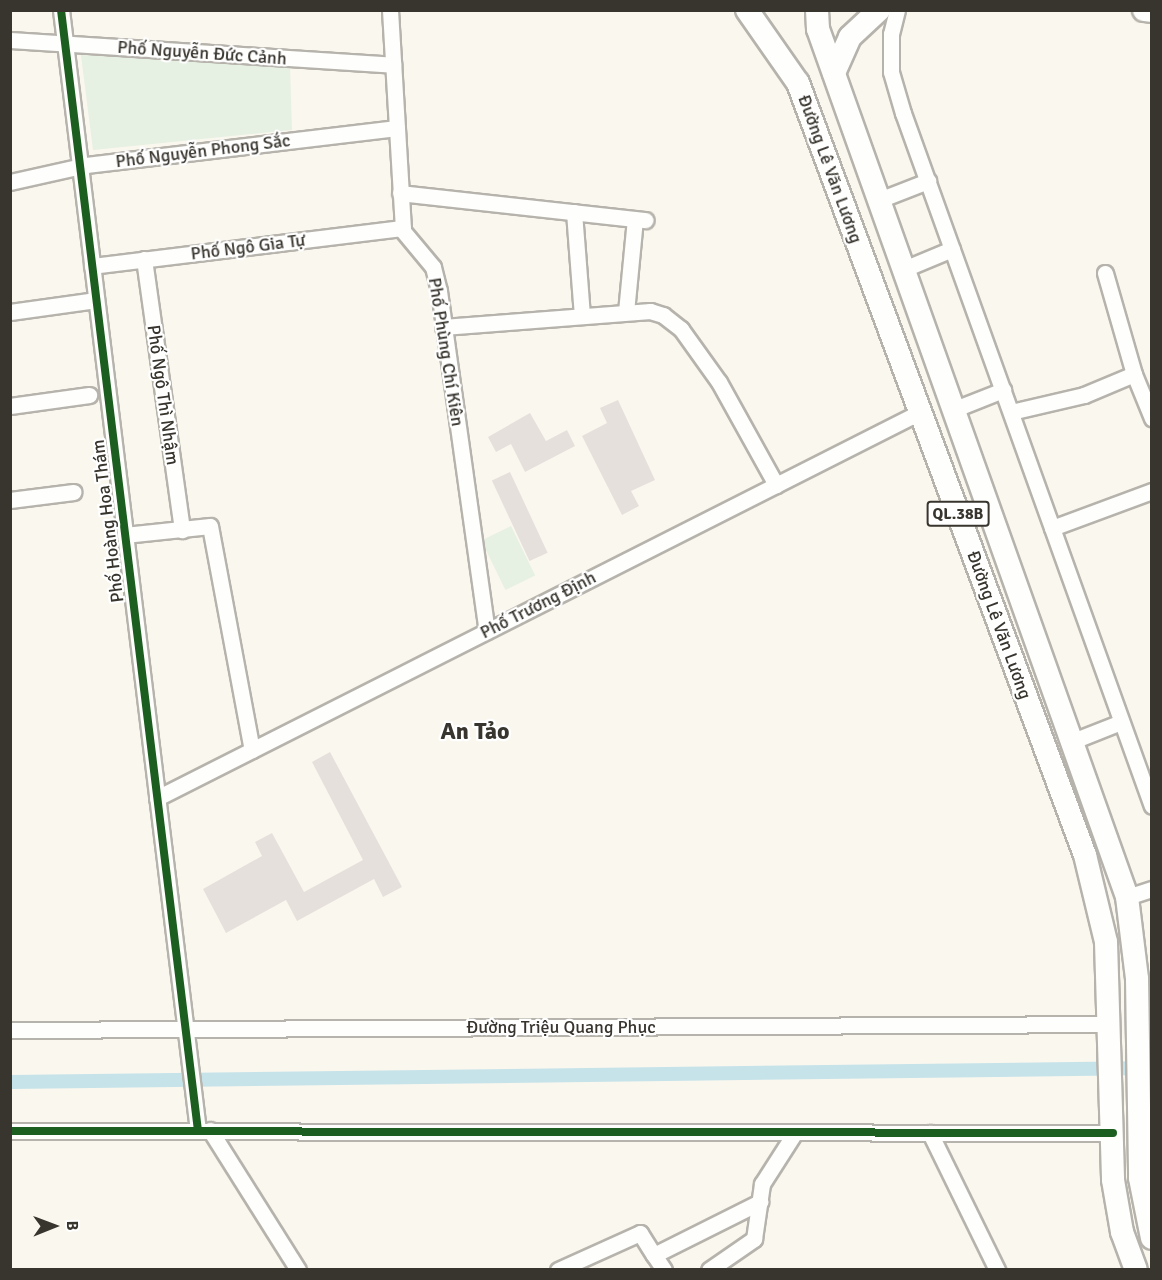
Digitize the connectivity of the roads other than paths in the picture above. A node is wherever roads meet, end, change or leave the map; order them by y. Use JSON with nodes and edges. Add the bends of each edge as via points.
{"nodes":[{"id":1,"x":61,"y":10,"type":"edge"},
{"id":2,"x":390,"y":10,"type":"edge"},
{"id":3,"x":747,"y":10,"type":"edge"},
{"id":4,"x":754,"y":10,"type":"edge"},
{"id":5,"x":770,"y":10,"type":"edge"},
{"id":6,"x":817,"y":10,"type":"edge"},
{"id":7,"x":879,"y":10,"type":"edge"},
{"id":8,"x":897,"y":10,"type":"edge"},
{"id":9,"x":1144,"y":10,"type":"edge"},
{"id":10,"x":1152,"y":11,"type":"edge"},
{"id":11,"x":10,"y":40,"type":"edge"},
{"id":12,"x":65,"y":44,"type":"junction"},
{"id":13,"x":393,"y":65,"type":"junction"},
{"id":14,"x":834,"y":73,"type":"junction"},
{"id":15,"x":397,"y":128,"type":"junction"},
{"id":16,"x":80,"y":166,"type":"junction"},
{"id":17,"x":928,"y":181,"type":"junction"},
{"id":18,"x":10,"y":182,"type":"edge"},
{"id":19,"x":400,"y":193,"type":"junction"},
{"id":20,"x":879,"y":200,"type":"junction"},
{"id":21,"x":574,"y":213,"type":"junction"},
{"id":22,"x":403,"y":228,"type":"junction"},
{"id":23,"x":952,"y":249,"type":"junction"},
{"id":24,"x":144,"y":259,"type":"junction"},
{"id":25,"x":92,"y":266,"type":"junction"},
{"id":26,"x":904,"y":269,"type":"junction"},
{"id":27,"x":1105,"y":273,"type":"dead end"},
{"id":28,"x":96,"y":300,"type":"junction"},
{"id":29,"x":10,"y":312,"type":"edge"},
{"id":30,"x":626,"y":312,"type":"junction"},
{"id":31,"x":582,"y":316,"type":"junction"},
{"id":32,"x":442,"y":327,"type":"junction"},
{"id":33,"x":1134,"y":374,"type":"junction"},
{"id":34,"x":1003,"y":390,"type":"junction"},
{"id":35,"x":89,"y":395,"type":"dead end"},
{"id":36,"x":10,"y":406,"type":"edge"},
{"id":37,"x":954,"y":409,"type":"junction"},
{"id":38,"x":920,"y":412,"type":"junction"},
{"id":39,"x":1011,"y":412,"type":"junction"},
{"id":40,"x":1152,"y":418,"type":"edge"},
{"id":41,"x":776,"y":485,"type":"junction"},
{"id":42,"x":1152,"y":491,"type":"edge"},
{"id":43,"x":74,"y":492,"type":"dead end"},
{"id":44,"x":10,"y":500,"type":"edge"},
{"id":45,"x":1052,"y":528,"type":"junction"},
{"id":46,"x":182,"y":530,"type":"junction"},
{"id":47,"x":125,"y":536,"type":"junction"},
{"id":48,"x":487,"y":631,"type":"junction"},
{"id":49,"x":1121,"y":722,"type":"junction"},
{"id":50,"x":1074,"y":741,"type":"junction"},
{"id":51,"x":252,"y":750,"type":"junction"},
{"id":52,"x":157,"y":798,"type":"junction"},
{"id":53,"x":1152,"y":806,"type":"edge"},
{"id":54,"x":1152,"y":889,"type":"edge"},
{"id":55,"x":1127,"y":897,"type":"junction"},
{"id":56,"x":185,"y":1028,"type":"junction"},
{"id":57,"x":10,"y":1030,"type":"edge"},
{"id":58,"x":1111,"y":1031,"type":"junction"},
{"id":59,"x":1113,"y":1125,"type":"junction"},
{"id":60,"x":1143,"y":1129,"type":"edge"},
{"id":61,"x":204,"y":1130,"type":"junction"},
{"id":62,"x":10,"y":1131,"type":"edge"},
{"id":63,"x":930,"y":1133,"type":"junction"},
{"id":64,"x":794,"y":1134,"type":"junction"},
{"id":65,"x":760,"y":1202,"type":"junction"},
{"id":66,"x":1152,"y":1238,"type":"edge"},
{"id":67,"x":654,"y":1255,"type":"junction"},
{"id":68,"x":298,"y":1269,"type":"edge"},
{"id":69,"x":558,"y":1269,"type":"edge"},
{"id":70,"x":664,"y":1269,"type":"edge"},
{"id":71,"x":709,"y":1269,"type":"edge"},
{"id":72,"x":997,"y":1269,"type":"edge"},
{"id":73,"x":1136,"y":1269,"type":"edge"}],
"edges":[{"from":1,"to":12,"type":"street","name":"Phố Hoàng Hoa Thám"},
{"from":2,"to":13,"type":"street"},
{"from":3,"to":38,"type":"highway","name":"Đường Lê Văn Lương","number":"QL.38B","via":[[798,83]]},
{"from":4,"to":5,"type":"highway"},
{"from":6,"to":14,"type":"highway","name":"Đường Lê Văn Lương","number":"QL.38B","via":[[818,29]]},
{"from":7,"to":14,"type":"highway","via":[[850,37]]},
{"from":8,"to":17,"type":"street","via":[[891,34],[891,72]]},
{"from":9,"to":10,"type":"highway"},
{"from":11,"to":12,"type":"street","name":"Phố Nguyễn Đức Cảnh"},
{"from":12,"to":13,"type":"street","name":"Phố Nguyễn Đức Cảnh"},
{"from":12,"to":16,"type":"street","name":"Phố Hoàng Hoa Thám"},
{"from":13,"to":15,"type":"street"},
{"from":14,"to":20,"type":"highway","name":"Đường Lê Văn Lương","number":"QL.38B"},
{"from":15,"to":16,"type":"street","name":"Phố Nguyễn Phong Sắc"},
{"from":15,"to":19,"type":"street"},
{"from":16,"to":18,"type":"street","name":"Phố Nguyễn Phong Sắc"},
{"from":16,"to":25,"type":"street","name":"Phố Hoàng Hoa Thám"},
{"from":17,"to":20,"type":"street"},
{"from":17,"to":23,"type":"street"},
{"from":19,"to":21,"type":"street"},
{"from":19,"to":22,"type":"street"},
{"from":20,"to":26,"type":"highway","name":"Đường Lê Văn Lương","number":"QL.38B"},
{"from":21,"to":30,"type":"street","via":[[640,220]]},
{"from":21,"to":31,"type":"street"},
{"from":22,"to":24,"type":"street","name":"Phố Ngô Gia Tự"},
{"from":22,"to":32,"type":"street","name":"Phố Phùng Chí Kiên","via":[[433,267]]},
{"from":23,"to":26,"type":"street"},
{"from":23,"to":34,"type":"street"},
{"from":24,"to":25,"type":"street","name":"Phố Ngô Gia Tự"},
{"from":24,"to":46,"type":"street","name":"Phố Ngô Thì Nhậm"},
{"from":25,"to":28,"type":"street","name":"Phố Hoàng Hoa Thám"},
{"from":26,"to":37,"type":"highway","name":"Đường Lê Văn Lương","number":"QL.38B"},
{"from":27,"to":33,"type":"street"},
{"from":28,"to":29,"type":"street"},
{"from":28,"to":47,"type":"street","name":"Phố Hoàng Hoa Thám"},
{"from":30,"to":31,"type":"street"},
{"from":30,"to":41,"type":"street","via":[[650,310],[681,329],[719,382]]},
{"from":31,"to":32,"type":"street"},
{"from":32,"to":48,"type":"street","name":"Phố Phùng Chí Kiên"},
{"from":33,"to":39,"type":"street","via":[[1084,395]]},
{"from":33,"to":40,"type":"street"},
{"from":34,"to":37,"type":"street"},
{"from":34,"to":39,"type":"street"},
{"from":35,"to":36,"type":"street"},
{"from":37,"to":50,"type":"highway","name":"Đường Lê Văn Lương","number":"QL.38B"},
{"from":38,"to":41,"type":"street","name":"Phố Trương Định"},
{"from":38,"to":58,"type":"highway","name":"Đường Lê Văn Lương","number":"QL.38B","via":[[1085,855],[1107,942]]},
{"from":39,"to":45,"type":"street"},
{"from":41,"to":48,"type":"street","name":"Phố Trương Định"},
{"from":42,"to":45,"type":"street"},
{"from":43,"to":44,"type":"street"},
{"from":45,"to":49,"type":"street"},
{"from":46,"to":47,"type":"street"},
{"from":46,"to":51,"type":"street","via":[[210,526]]},
{"from":47,"to":52,"type":"street","name":"Phố Hoàng Hoa Thám"},
{"from":48,"to":51,"type":"street","name":"Phố Trương Định"},
{"from":49,"to":50,"type":"street"},
{"from":49,"to":53,"type":"street"},
{"from":50,"to":55,"type":"highway","name":"Đường Lê Văn Lương","number":"QL.38B"},
{"from":51,"to":52,"type":"street","name":"Phố Trương Định"},
{"from":52,"to":56,"type":"street","name":"Phố Hoàng Hoa Thám"},
{"from":54,"to":55,"type":"street"},
{"from":55,"to":60,"type":"highway","name":"Đường Lê Văn Lương","number":"QL.38B","via":[[1137,979]]},
{"from":56,"to":57,"type":"street","name":"Đường Triệu Quang Phục"},
{"from":56,"to":58,"type":"street","name":"Đường Triệu Quang Phục"},
{"from":56,"to":61,"type":"street","name":"Phố Hoàng Hoa Thám","via":[[195,1105]]},
{"from":58,"to":59,"type":"highway","name":"Đường Lê Văn Lương","number":"QL.38B"},
{"from":59,"to":63,"type":"street"},
{"from":59,"to":73,"type":"highway","name":"Đường Lê Văn Lương","number":"QL.38B","via":[[1115,1190],[1122,1232]]},
{"from":60,"to":66,"type":"highway","name":"Đường Lê Văn Lương","number":"QL.38B","via":[[1140,1178]]},
{"from":61,"to":62,"type":"street"},
{"from":61,"to":64,"type":"street"},
{"from":61,"to":68,"type":"street"},
{"from":63,"to":64,"type":"street"},
{"from":63,"to":72,"type":"street"},
{"from":64,"to":65,"type":"street","via":[[765,1176]]},
{"from":65,"to":67,"type":"street"},
{"from":65,"to":71,"type":"street","via":[[754,1239]]},
{"from":67,"to":69,"type":"street","via":[[640,1233]]},
{"from":67,"to":70,"type":"street"}]}
